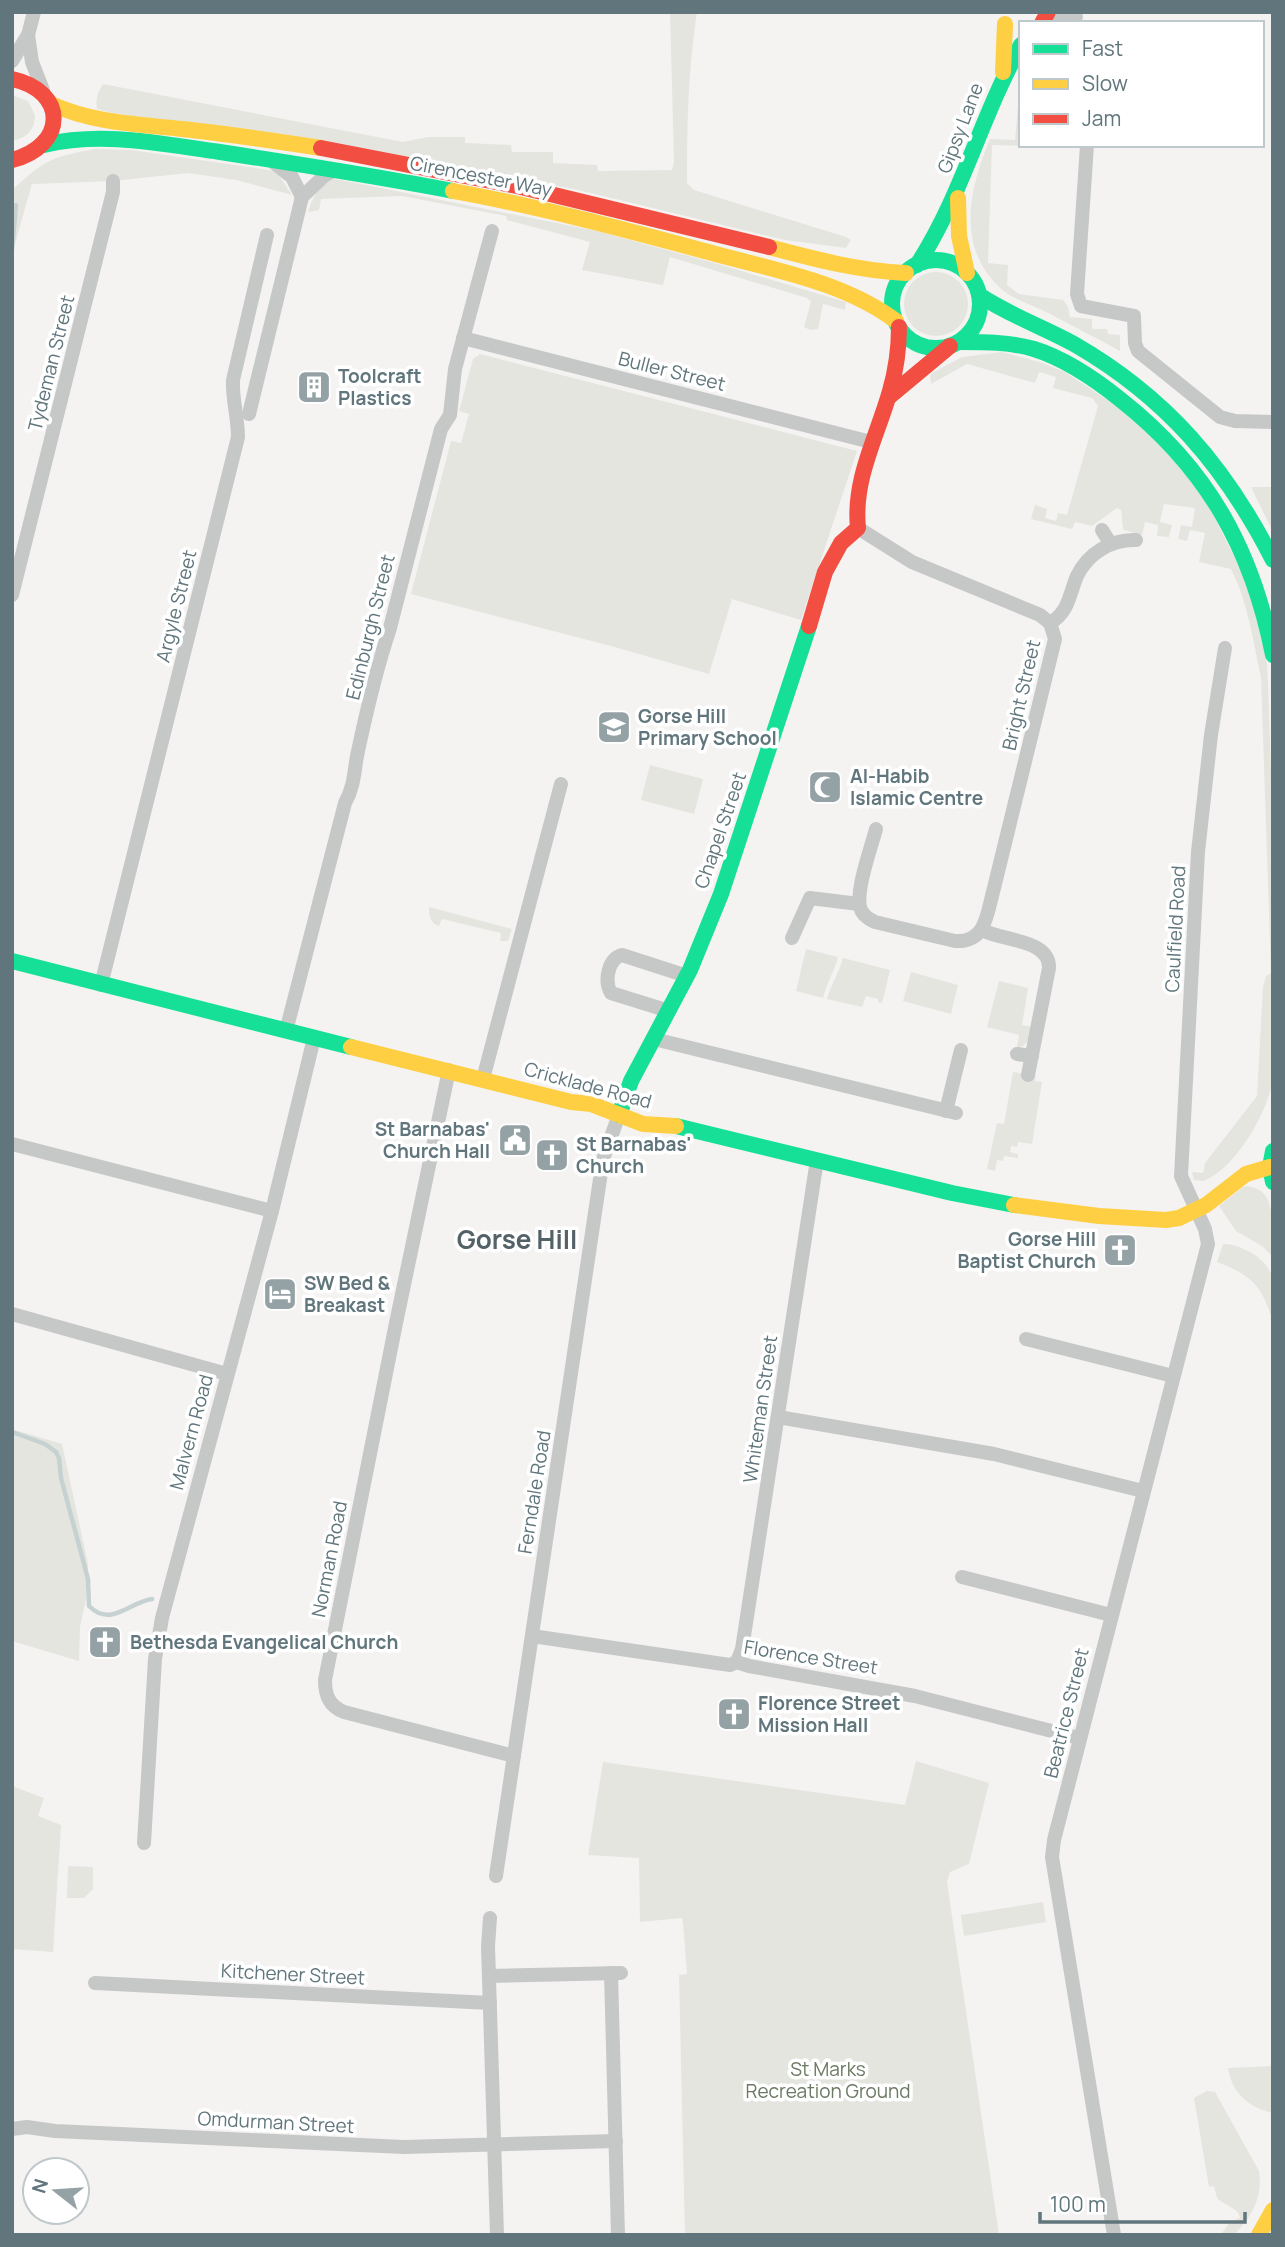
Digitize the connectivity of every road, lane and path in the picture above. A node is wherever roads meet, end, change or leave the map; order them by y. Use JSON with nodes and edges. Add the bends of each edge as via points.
{"nodes":[{"id":1,"x":34,"y":12,"type":"edge"},
{"id":2,"x":1076,"y":17,"type":"edge"},
{"id":3,"x":1002,"y":18,"type":"edge"},
{"id":4,"x":1055,"y":21,"type":"edge"},
{"id":5,"x":1019,"y":31,"type":"edge"},
{"id":6,"x":28,"y":34,"type":"junction"},
{"id":7,"x":1019,"y":49,"type":"edge"},
{"id":8,"x":12,"y":61,"type":"edge"},
{"id":9,"x":1002,"y":78,"type":"junction"},
{"id":10,"x":12,"y":79,"type":"edge"},
{"id":11,"x":47,"y":98,"type":"junction"},
{"id":12,"x":44,"y":145,"type":"junction"},
{"id":13,"x":1087,"y":147,"type":"edge"},
{"id":14,"x":269,"y":160,"type":"junction"},
{"id":15,"x":16,"y":163,"type":"edge"},
{"id":16,"x":335,"y":170,"type":"junction"},
{"id":17,"x":113,"y":181,"type":"dead end"},
{"id":18,"x":957,"y":193,"type":"junction"},
{"id":19,"x":302,"y":197,"type":"junction"},
{"id":20,"x":492,"y":231,"type":"dead end"},
{"id":21,"x":267,"y":235,"type":"dead end"},
{"id":22,"x":911,"y":269,"type":"junction"},
{"id":23,"x":967,"y":273,"type":"junction"},
{"id":24,"x":979,"y":295,"type":"junction"},
{"id":25,"x":897,"y":324,"type":"junction"},
{"id":26,"x":463,"y":338,"type":"junction"},
{"id":27,"x":955,"y":344,"type":"junction"},
{"id":28,"x":890,"y":396,"type":"junction"},
{"id":29,"x":249,"y":414,"type":"dead end"},
{"id":30,"x":1273,"y":422,"type":"edge"},
{"id":31,"x":872,"y":442,"type":"junction"},
{"id":32,"x":858,"y":528,"type":"junction"},
{"id":33,"x":1102,"y":530,"type":"dead end"},
{"id":34,"x":1136,"y":540,"type":"dead end"},
{"id":35,"x":1110,"y":543,"type":"junction"},
{"id":36,"x":1273,"y":560,"type":"edge"},
{"id":37,"x":12,"y":595,"type":"edge"},
{"id":38,"x":1050,"y":623,"type":"junction"},
{"id":39,"x":1225,"y":648,"type":"dead end"},
{"id":40,"x":1273,"y":655,"type":"edge"},
{"id":41,"x":561,"y":784,"type":"dead end"},
{"id":42,"x":876,"y":830,"type":"dead end"},
{"id":43,"x":859,"y":904,"type":"junction"},
{"id":44,"x":977,"y":934,"type":"junction"},
{"id":45,"x":792,"y":938,"type":"dead end"},
{"id":46,"x":12,"y":961,"type":"edge"},
{"id":47,"x":687,"y":976,"type":"junction"},
{"id":48,"x":101,"y":985,"type":"junction"},
{"id":49,"x":669,"y":1011,"type":"junction"},
{"id":50,"x":286,"y":1031,"type":"junction"},
{"id":51,"x":314,"y":1038,"type":"junction"},
{"id":52,"x":654,"y":1040,"type":"junction"},
{"id":53,"x":961,"y":1050,"type":"dead end"},
{"id":54,"x":449,"y":1070,"type":"junction"},
{"id":55,"x":1028,"y":1075,"type":"dead end"},
{"id":56,"x":483,"y":1079,"type":"junction"},
{"id":57,"x":619,"y":1115,"type":"junction"},
{"id":58,"x":12,"y":1144,"type":"edge"},
{"id":59,"x":1273,"y":1151,"type":"edge"},
{"id":60,"x":817,"y":1160,"type":"junction"},
{"id":61,"x":1271,"y":1175,"type":"edge"},
{"id":62,"x":272,"y":1210,"type":"junction"},
{"id":63,"x":1196,"y":1211,"type":"junction"},
{"id":64,"x":12,"y":1314,"type":"edge"},
{"id":65,"x":1026,"y":1339,"type":"dead end"},
{"id":66,"x":227,"y":1374,"type":"junction"},
{"id":67,"x":1173,"y":1376,"type":"junction"},
{"id":68,"x":778,"y":1417,"type":"junction"},
{"id":69,"x":1143,"y":1491,"type":"junction"},
{"id":70,"x":962,"y":1577,"type":"dead end"},
{"id":71,"x":1111,"y":1615,"type":"junction"},
{"id":72,"x":532,"y":1636,"type":"junction"},
{"id":73,"x":737,"y":1662,"type":"junction"},
{"id":74,"x":1079,"y":1738,"type":"junction"},
{"id":75,"x":514,"y":1756,"type":"junction"},
{"id":76,"x":144,"y":1843,"type":"dead end"},
{"id":77,"x":496,"y":1876,"type":"dead end"},
{"id":78,"x":490,"y":1918,"type":"dead end"},
{"id":79,"x":489,"y":1976,"type":"junction"},
{"id":80,"x":95,"y":1983,"type":"dead end"},
{"id":81,"x":490,"y":2003,"type":"junction"},
{"id":82,"x":12,"y":2129,"type":"edge"},
{"id":83,"x":616,"y":2141,"type":"junction"},
{"id":84,"x":495,"y":2146,"type":"junction"},
{"id":85,"x":1273,"y":2210,"type":"edge"},
{"id":86,"x":497,"y":2235,"type":"edge"},
{"id":87,"x":618,"y":2235,"type":"edge"},
{"id":88,"x":1114,"y":2235,"type":"edge"},
{"id":89,"x":1259,"y":2235,"type":"edge"}],
"edges":[{"from":1,"to":6,"type":"street"},
{"from":2,"to":4,"type":"street"},
{"from":3,"to":5,"type":"main road"},
{"from":3,"to":9,"type":"main road","name":"Gipsy Lane"},
{"from":6,"to":8,"type":"street"},
{"from":6,"to":11,"type":"street","via":[[32,62]]},
{"from":7,"to":9,"type":"main road","name":"Gipsy Lane"},
{"from":9,"to":18,"type":"main road","name":"Gipsy Lane"},
{"from":10,"to":11,"type":"main road","name":"Cirencester Way","via":[[28,82]]},
{"from":11,"to":12,"type":"main road","via":[[53,126]]},
{"from":11,"to":22,"type":"main road","name":"Cirencester Way","via":[[71,113],[407,163],[599,203],[849,267],[876,272]]},
{"from":12,"to":14,"type":"main road","name":"Cirencester Way","via":[[64,139],[116,140]]},
{"from":12,"to":15,"type":"main road"},
{"from":13,"to":30,"type":"street","via":[[1077,294],[1081,306],[1134,316],[1138,351],[1218,416]]},
{"from":14,"to":16,"type":"main road","name":"Cirencester Way"},
{"from":14,"to":19,"type":"street","via":[[292,177]]},
{"from":16,"to":19,"type":"street"},
{"from":16,"to":25,"type":"main road","name":"Cirencester Way","via":[[609,225],[758,265],[877,307]]},
{"from":17,"to":37,"type":"street","name":"Tydeman Street"},
{"from":18,"to":22,"type":"main road","name":"Gipsy Lane","via":[[940,230]]},
{"from":18,"to":23,"type":"main road","name":"Gipsy Lane"},
{"from":19,"to":29,"type":"street"},
{"from":20,"to":26,"type":"street","name":"Edinburgh Street"},
{"from":21,"to":48,"type":"street","name":"Argyle Street","via":[[233,380],[238,437]]},
{"from":22,"to":23,"type":"main road","via":[[943,261]]},
{"from":22,"to":25,"type":"main road","via":[[894,292]]},
{"from":23,"to":24,"type":"main road"},
{"from":24,"to":27,"type":"main road","via":[[978,317]]},
{"from":24,"to":36,"type":"main road","via":[[1092,355],[1172,415],[1234,487]]},
{"from":25,"to":27,"type":"main road","via":[[924,346]]},
{"from":25,"to":28,"type":"main road","via":[[900,354]]},
{"from":26,"to":31,"type":"street","name":"Buller Street"},
{"from":26,"to":50,"type":"street","name":"Edinburgh Street","via":[[451,411],[441,429],[378,665],[354,783]]},
{"from":27,"to":28,"type":"main road"},
{"from":27,"to":40,"type":"main road","via":[[1008,344],[1058,359],[1105,387],[1160,433],[1204,485],[1238,541],[1264,607]]},
{"from":28,"to":31,"type":"main road"},
{"from":31,"to":32,"type":"main road","via":[[857,499]]},
{"from":32,"to":38,"type":"street","name":"Bright Street","via":[[912,562]]},
{"from":32,"to":47,"type":"main road","name":"Chapel Street","via":[[841,544],[825,572],[721,894]]},
{"from":33,"to":35,"type":"street"},
{"from":34,"to":35,"type":"street"},
{"from":35,"to":38,"type":"street","via":[[1082,567],[1065,611]]},
{"from":38,"to":44,"type":"street","name":"Bright Street","via":[[1054,652]]},
{"from":39,"to":63,"type":"street","name":"Caulfield Road","via":[[1198,852],[1181,1176]]},
{"from":41,"to":56,"type":"street"},
{"from":42,"to":43,"type":"street"},
{"from":43,"to":44,"type":"street","via":[[863,914],[875,922],[955,940]]},
{"from":43,"to":45,"type":"street","via":[[810,898]]},
{"from":44,"to":55,"type":"street","via":[[1040,948],[1048,958],[1025,1055]]},
{"from":46,"to":48,"type":"main road","name":"Cricklade Road"},
{"from":47,"to":49,"type":"main road","name":"Chapel Street"},
{"from":47,"to":49,"type":"street","via":[[629,956],[619,955],[613,962],[607,984],[611,993]]},
{"from":48,"to":50,"type":"main road","name":"Cricklade Road"},
{"from":49,"to":52,"type":"main road","name":"Chapel Street"},
{"from":50,"to":51,"type":"main road","name":"Cricklade Road"},
{"from":51,"to":54,"type":"main road","name":"Cricklade Road"},
{"from":51,"to":62,"type":"street","name":"Malvern Road"},
{"from":52,"to":53,"type":"street","via":[[943,1112]]},
{"from":52,"to":57,"type":"main road","name":"Chapel Street","via":[[631,1081]]},
{"from":54,"to":56,"type":"main road","name":"Cricklade Road"},
{"from":54,"to":75,"type":"street","name":"Norman Road","via":[[325,1689],[333,1706],[344,1712]]},
{"from":56,"to":57,"type":"main road","name":"Cricklade Road","via":[[588,1103]]},
{"from":57,"to":60,"type":"main road","name":"Cricklade Road"},
{"from":57,"to":72,"type":"street","name":"Ferndale Road","via":[[603,1159]]},
{"from":58,"to":62,"type":"street"},
{"from":59,"to":61,"type":"main road"},
{"from":60,"to":63,"type":"main road","name":"Cricklade Road","via":[[952,1193],[1059,1212],[1166,1220]]},
{"from":60,"to":68,"type":"street","name":"Whiteman Street"},
{"from":61,"to":63,"type":"main road","name":"Cricklade Road","via":[[1246,1174]]},
{"from":62,"to":66,"type":"street","name":"Malvern Road"},
{"from":63,"to":67,"type":"street","name":"Beatrice Street","via":[[1208,1244]]},
{"from":64,"to":66,"type":"street"},
{"from":65,"to":67,"type":"street"},
{"from":66,"to":76,"type":"street","name":"Malvern Road","via":[[158,1637]]},
{"from":67,"to":69,"type":"street","name":"Beatrice Street"},
{"from":68,"to":69,"type":"street","via":[[994,1454]]},
{"from":68,"to":73,"type":"street","name":"Whiteman Street"},
{"from":69,"to":71,"type":"street","name":"Beatrice Street"},
{"from":70,"to":71,"type":"street"},
{"from":71,"to":74,"type":"street","name":"Beatrice Street"},
{"from":72,"to":73,"type":"street","name":"Florence Street","via":[[730,1665]]},
{"from":72,"to":75,"type":"street","name":"Ferndale Road"},
{"from":73,"to":74,"type":"street","name":"Florence Street","via":[[915,1696]]},
{"from":74,"to":88,"type":"street","name":"Beatrice Street","via":[[1052,1857]]},
{"from":75,"to":77,"type":"street","name":"Ferndale Road"},
{"from":78,"to":79,"type":"street"},
{"from":79,"to":81,"type":"street"},
{"from":79,"to":83,"type":"street","via":[[616,1973]]},
{"from":80,"to":81,"type":"street","name":"Kitchener Street"},
{"from":81,"to":84,"type":"street"},
{"from":82,"to":84,"type":"street","name":"Omdurman Street","via":[[404,2147]]},
{"from":83,"to":84,"type":"street","name":"Omdurman Street"},
{"from":83,"to":87,"type":"street"},
{"from":84,"to":86,"type":"street"},
{"from":85,"to":89,"type":"main road"}]}
